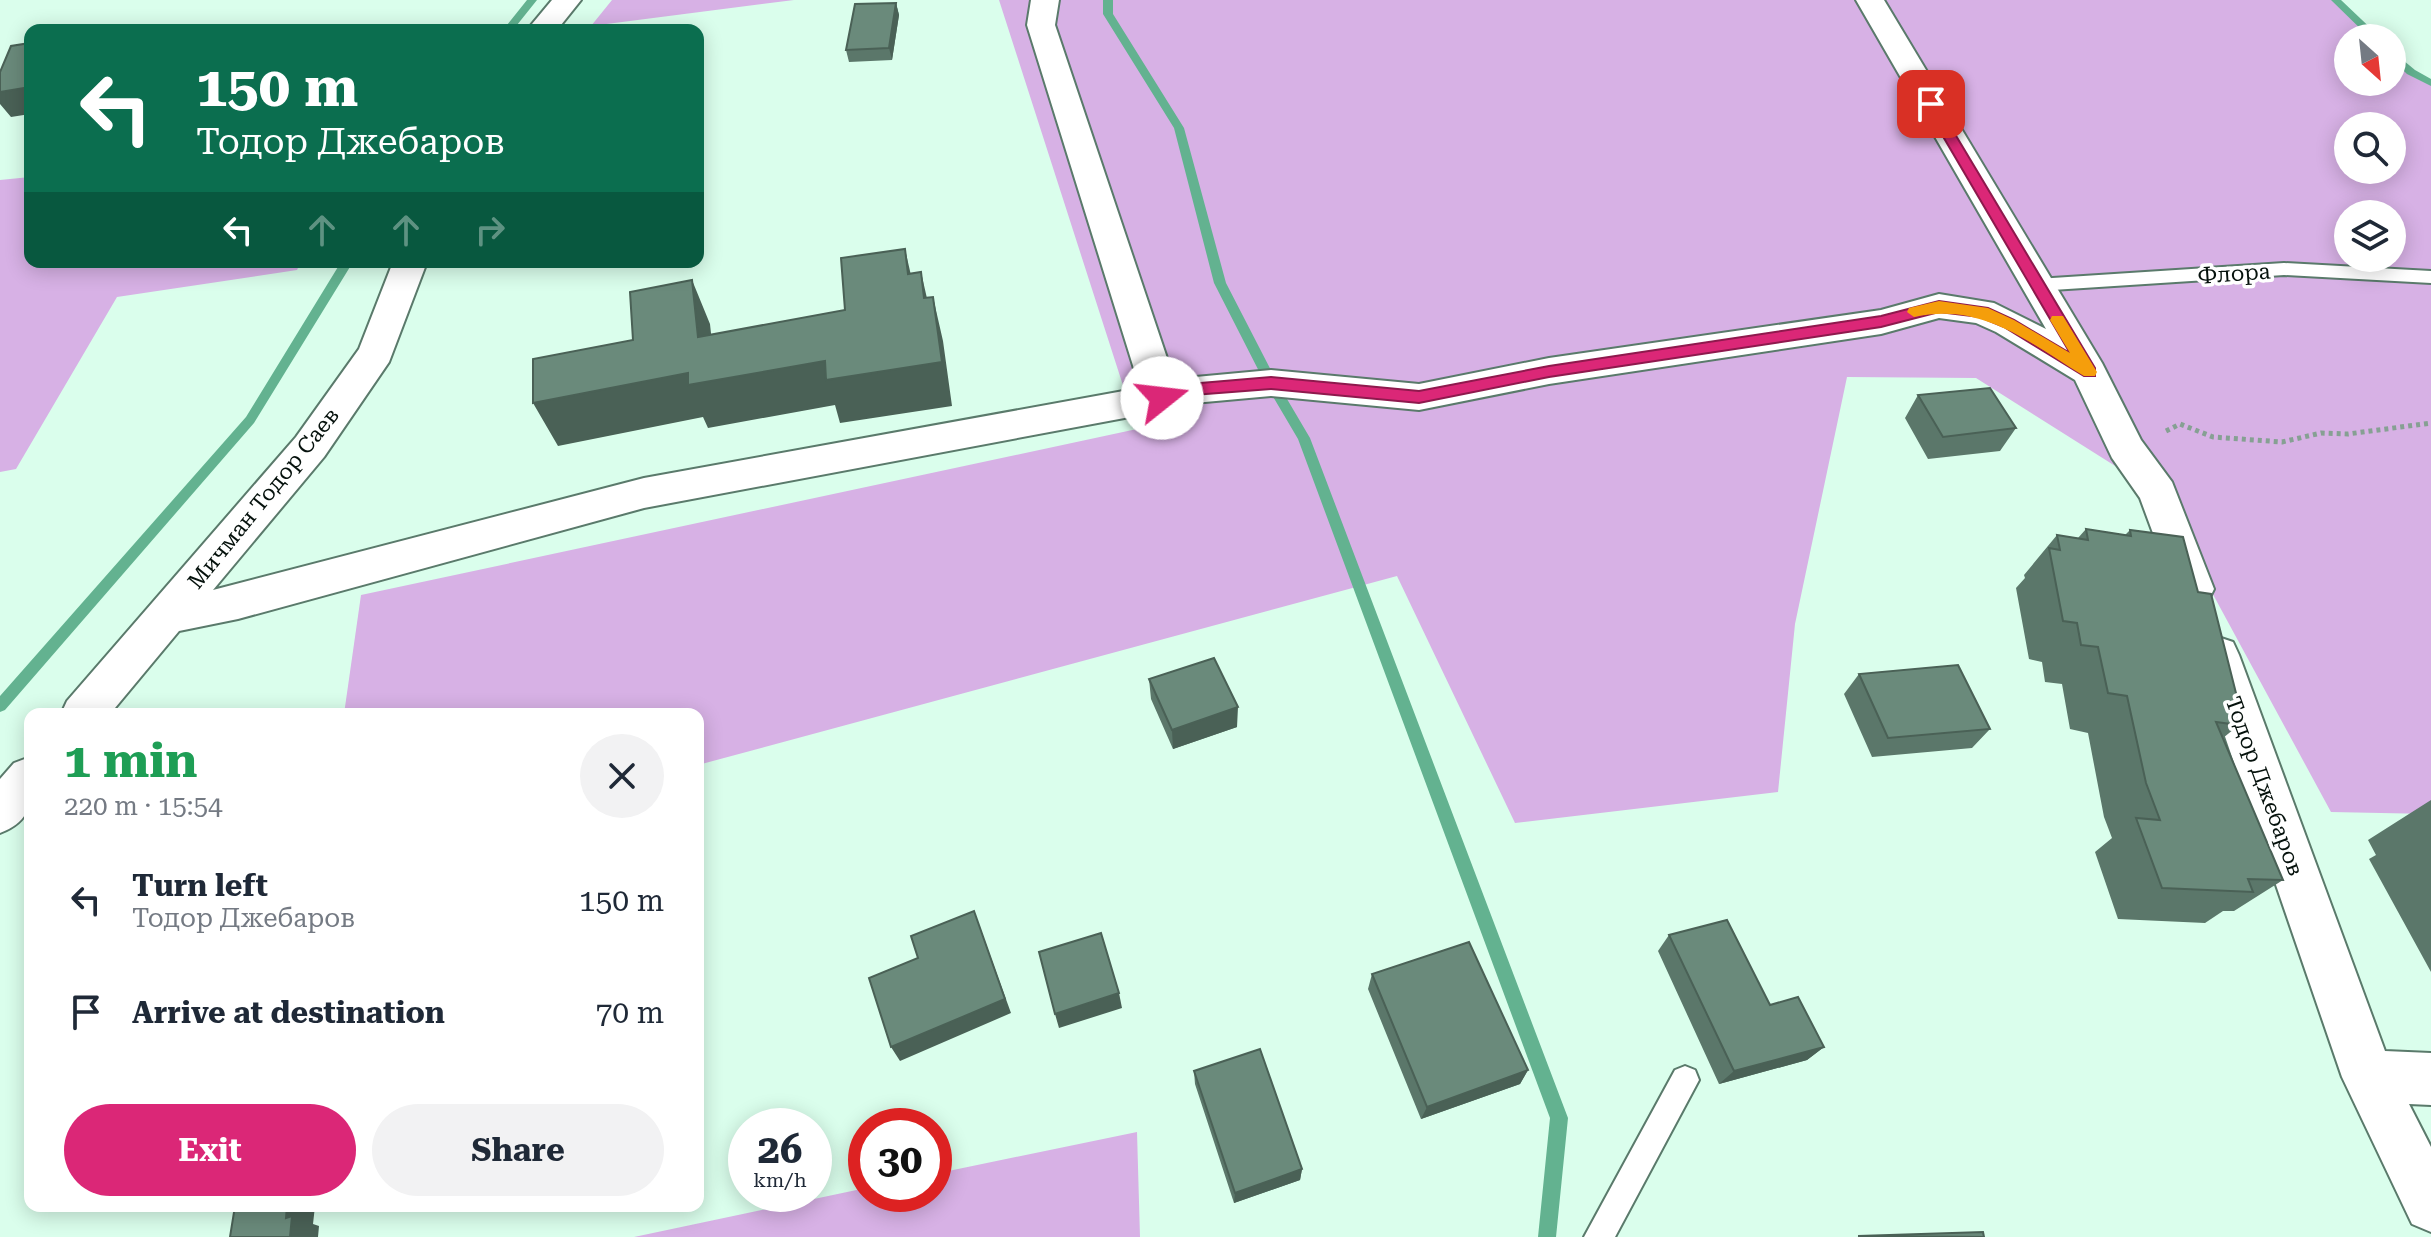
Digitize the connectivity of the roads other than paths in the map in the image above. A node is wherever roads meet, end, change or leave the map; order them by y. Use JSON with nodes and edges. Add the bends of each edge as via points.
{"nodes":[{"id":1,"x":567,"y":0,"type":"edge"},
{"id":2,"x":1045,"y":0,"type":"edge"},
{"id":3,"x":1870,"y":0,"type":"edge"},
{"id":4,"x":547,"y":24,"type":"edge"},
{"id":5,"x":408,"y":268,"type":"edge"},
{"id":6,"x":2431,"y":277,"type":"edge"},
{"id":7,"x":2037,"y":285,"type":"junction"},
{"id":8,"x":2089,"y":372,"type":"junction"},
{"id":9,"x":1169,"y":394,"type":"junction"},
{"id":10,"x":165,"y":617,"type":"junction"},
{"id":11,"x":88,"y":708,"type":"edge"},
{"id":12,"x":24,"y":784,"type":"edge"},
{"id":13,"x":0,"y":812,"type":"edge"},
{"id":14,"x":2368,"y":1077,"type":"junction"},
{"id":15,"x":2431,"y":1079,"type":"edge"},
{"id":16,"x":1685,"y":1080,"type":"dead end"},
{"id":17,"x":2431,"y":1205,"type":"edge"},
{"id":18,"x":1599,"y":1237,"type":"edge"}],
"edges":[{"from":1,"to":4,"type":"street"},
{"from":2,"to":9,"type":"street","via":[[1041,25]]},
{"from":3,"to":7,"type":"street","name":"Тодор Джебаров"},
{"from":5,"to":10,"type":"street","name":"Мичман Тодор Саев","via":[[376,353],[310,447]]},
{"from":6,"to":7,"type":"lane","name":"Флора","via":[[2284,269]]},
{"from":7,"to":8,"type":"street","name":"Тодор Джебаров"},
{"from":8,"to":9,"type":"street","via":[[2009,323],[1982,312],[1939,306],[1881,322],[1549,371],[1419,397],[1271,383]]},
{"from":8,"to":14,"type":"street","name":"Тодор Джебаров","via":[[2126,448],[2158,493]]},
{"from":9,"to":10,"type":"street","via":[[644,493]]},
{"from":10,"to":11,"type":"street","name":"Мичман Тодор Саев"},
{"from":12,"to":13,"type":"street"},
{"from":14,"to":15,"type":"street"},
{"from":14,"to":17,"type":"street","name":"Тодор Джебаров"},
{"from":16,"to":18,"type":"lane"}]}
